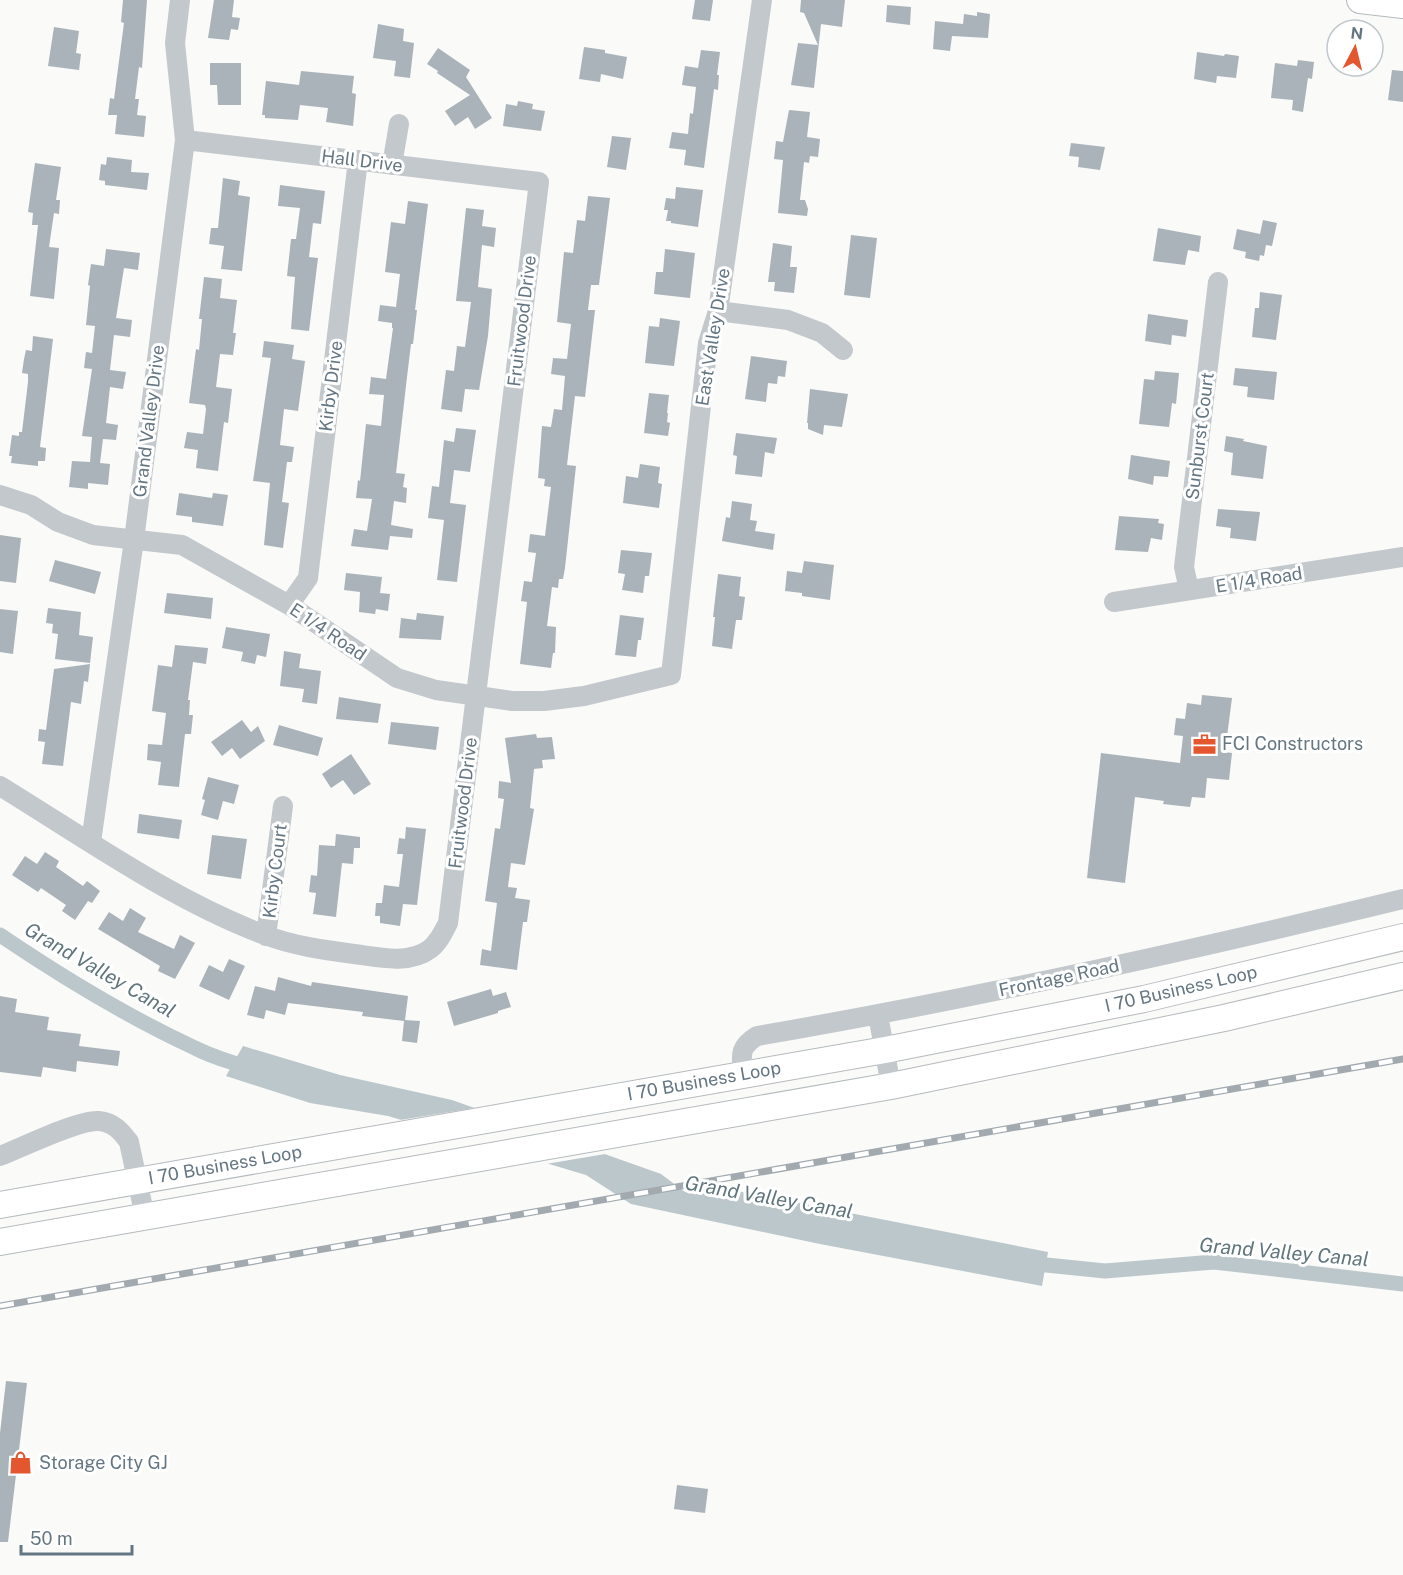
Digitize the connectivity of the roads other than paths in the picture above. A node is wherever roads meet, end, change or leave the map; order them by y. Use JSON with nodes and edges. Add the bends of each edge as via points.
{"nodes":[{"id":1,"x":180,"y":0,"type":"edge"},
{"id":2,"x":762,"y":0,"type":"edge"},
{"id":3,"x":1360,"y":0,"type":"edge"},
{"id":4,"x":1403,"y":5,"type":"edge"},
{"id":5,"x":399,"y":124,"type":"dead end"},
{"id":6,"x":185,"y":140,"type":"junction"},
{"id":7,"x":358,"y":160,"type":"junction"},
{"id":8,"x":392,"y":165,"type":"junction"},
{"id":9,"x":539,"y":182,"type":"joint"},
{"id":10,"x":1218,"y":282,"type":"dead end"},
{"id":11,"x":718,"y":311,"type":"junction"},
{"id":12,"x":843,"y":350,"type":"dead end"},
{"id":13,"x":0,"y":495,"type":"edge"},
{"id":14,"x":134,"y":540,"type":"junction"},
{"id":15,"x":1403,"y":557,"type":"edge"},
{"id":16,"x":1189,"y":590,"type":"junction"},
{"id":17,"x":1114,"y":602,"type":"dead end"},
{"id":18,"x":289,"y":605,"type":"junction"},
{"id":19,"x":671,"y":675,"type":"joint"},
{"id":20,"x":476,"y":696,"type":"junction"},
{"id":21,"x":0,"y":786,"type":"edge"},
{"id":22,"x":283,"y":806,"type":"dead end"},
{"id":23,"x":91,"y":842,"type":"junction"},
{"id":24,"x":1403,"y":899,"type":"edge"},
{"id":25,"x":266,"y":936,"type":"junction"},
{"id":26,"x":1403,"y":937,"type":"edge"},
{"id":27,"x":1403,"y":976,"type":"edge"},
{"id":28,"x":878,"y":1015,"type":"junction"},
{"id":29,"x":885,"y":1050,"type":"junction"},
{"id":30,"x":743,"y":1074,"type":"junction"},
{"id":31,"x":891,"y":1086,"type":"junction"},
{"id":32,"x":0,"y":1156,"type":"edge"},
{"id":33,"x":138,"y":1180,"type":"junction"},
{"id":34,"x":0,"y":1205,"type":"edge"},
{"id":35,"x":145,"y":1217,"type":"junction"},
{"id":36,"x":0,"y":1242,"type":"edge"}],
"edges":[{"from":1,"to":6,"type":"street","name":"Grand Valley Drive","via":[[175,43]]},
{"from":2,"to":11,"type":"street","name":"East Valley Drive"},
{"from":3,"to":4,"type":"main road"},
{"from":5,"to":8,"type":"street"},
{"from":6,"to":7,"type":"street","name":"Hall Drive"},
{"from":6,"to":14,"type":"street","name":"Grand Valley Drive"},
{"from":7,"to":8,"type":"street","name":"Hall Drive"},
{"from":7,"to":18,"type":"street","name":"Kirby Drive","via":[[308,578]]},
{"from":8,"to":9,"type":"street","name":"Hall Drive"},
{"from":9,"to":20,"type":"street","name":"Fruitwood Drive"},
{"from":10,"to":16,"type":"street","name":"Sunburst Court","via":[[1184,567]]},
{"from":11,"to":12,"type":"street","via":[[788,320],[822,333]]},
{"from":11,"to":19,"type":"street","name":"East Valley Drive","via":[[708,343]]},
{"from":13,"to":14,"type":"street","name":"E 1/4 Road","via":[[32,505],[58,522],[93,535]]},
{"from":14,"to":18,"type":"street","name":"E 1/4 Road","via":[[182,544]]},
{"from":14,"to":23,"type":"street","name":"Grand Valley Drive"},
{"from":15,"to":16,"type":"street","name":"E 1/4 Road"},
{"from":16,"to":17,"type":"street","name":"E 1/4 Road"},
{"from":18,"to":20,"type":"street","name":"E 1/4 Road","via":[[397,678],[436,690]]},
{"from":19,"to":20,"type":"street","name":"E 1/4 Road","via":[[584,696],[544,701]]},
{"from":20,"to":25,"type":"street","name":"Fruitwood Drive","via":[[448,923],[439,940],[429,950],[394,959],[315,949]]},
{"from":21,"to":23,"type":"street","name":"Fruitwood Drive"},
{"from":22,"to":25,"type":"street","name":"Kirby Court"},
{"from":23,"to":25,"type":"street","name":"Fruitwood Drive","via":[[183,899]]},
{"from":24,"to":28,"type":"street","name":"Frontage Road","via":[[1201,948]]},
{"from":26,"to":29,"type":"main road","name":"I 70 Business Loop","via":[[1144,999]]},
{"from":27,"to":31,"type":"main road","name":"I 70 Business Loop","via":[[1224,1018]]},
{"from":28,"to":29,"type":"street"},
{"from":28,"to":30,"type":"street","name":"Frontage Road","via":[[757,1036],[743,1048]]},
{"from":29,"to":30,"type":"main road","name":"I 70 Business Loop"},
{"from":29,"to":31,"type":"street"},
{"from":30,"to":33,"type":"main road","name":"I 70 Business Loop"},
{"from":31,"to":35,"type":"main road","name":"I 70 Business Loop"},
{"from":32,"to":33,"type":"street","via":[[83,1122],[98,1121],[113,1125],[129,1142]]},
{"from":33,"to":34,"type":"main road","name":"I 70 Business Loop"},
{"from":33,"to":35,"type":"street"},
{"from":35,"to":36,"type":"main road","name":"I 70 Business Loop"}]}
